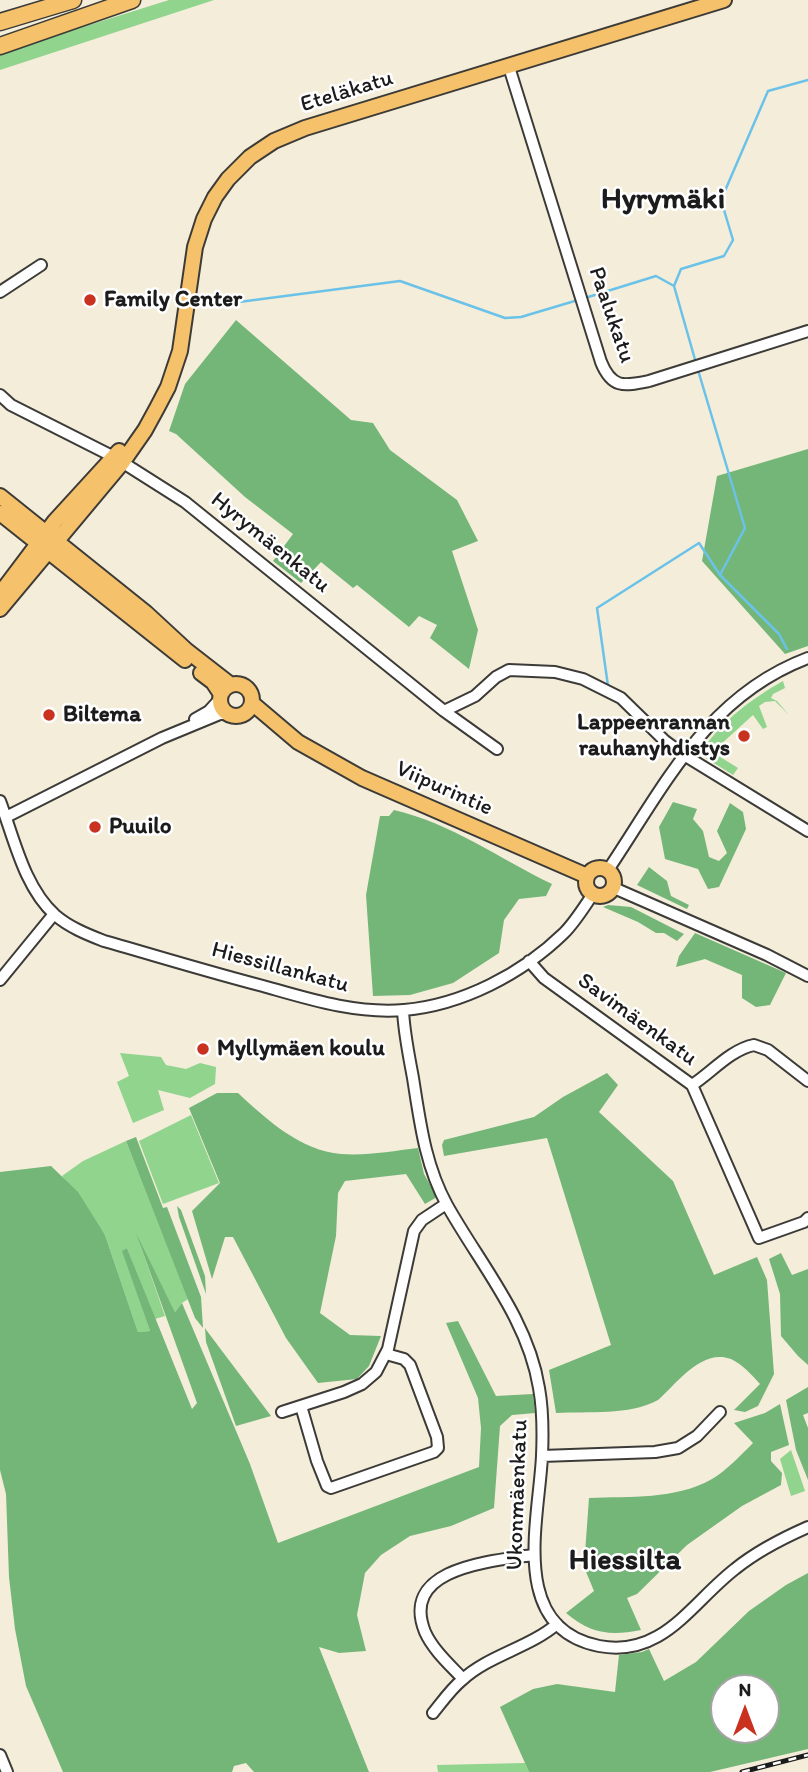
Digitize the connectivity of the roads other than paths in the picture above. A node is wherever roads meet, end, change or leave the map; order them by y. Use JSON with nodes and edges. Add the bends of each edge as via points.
{"nodes":[{"id":1,"x":133,"y":0,"type":"edge"},
{"id":2,"x":724,"y":0,"type":"edge"},
{"id":3,"x":70,"y":1,"type":"edge"},
{"id":4,"x":0,"y":21,"type":"edge"},
{"id":5,"x":0,"y":40,"type":"edge"},
{"id":6,"x":0,"y":46,"type":"edge"},
{"id":7,"x":509,"y":66,"type":"junction"},
{"id":8,"x":41,"y":265,"type":"dead end"},
{"id":9,"x":0,"y":292,"type":"edge"},
{"id":10,"x":808,"y":331,"type":"edge"},
{"id":11,"x":0,"y":395,"type":"edge"},
{"id":12,"x":118,"y":460,"type":"junction"},
{"id":13,"x":0,"y":496,"type":"edge"},
{"id":14,"x":0,"y":513,"type":"edge"},
{"id":15,"x":48,"y":541,"type":"junction"},
{"id":16,"x":0,"y":594,"type":"edge"},
{"id":17,"x":0,"y":609,"type":"edge"},
{"id":18,"x":808,"y":658,"type":"edge"},
{"id":19,"x":224,"y":693,"type":"junction"},
{"id":20,"x":252,"y":703,"type":"junction"},
{"id":21,"x":444,"y":711,"type":"junction"},
{"id":22,"x":233,"y":715,"type":"junction"},
{"id":23,"x":288,"y":735,"type":"junction"},
{"id":24,"x":162,"y":738,"type":"junction"},
{"id":25,"x":497,"y":749,"type":"dead end"},
{"id":26,"x":684,"y":755,"type":"junction"},
{"id":27,"x":0,"y":801,"type":"edge"},
{"id":28,"x":6,"y":817,"type":"junction"},
{"id":29,"x":808,"y":831,"type":"edge"},
{"id":30,"x":608,"y":870,"type":"junction"},
{"id":31,"x":587,"y":876,"type":"junction"},
{"id":32,"x":614,"y":888,"type":"junction"},
{"id":33,"x":593,"y":894,"type":"junction"},
{"id":34,"x":54,"y":915,"type":"junction"},
{"id":35,"x":529,"y":961,"type":"junction"},
{"id":36,"x":808,"y":976,"type":"edge"},
{"id":37,"x":0,"y":980,"type":"edge"},
{"id":38,"x":403,"y":1010,"type":"junction"},
{"id":39,"x":808,"y":1081,"type":"edge"},
{"id":40,"x":692,"y":1085,"type":"junction"},
{"id":41,"x":446,"y":1204,"type":"junction"},
{"id":42,"x":808,"y":1218,"type":"edge"},
{"id":43,"x":386,"y":1354,"type":"junction"},
{"id":44,"x":301,"y":1406,"type":"junction"},
{"id":45,"x":282,"y":1412,"type":"dead end"},
{"id":46,"x":720,"y":1412,"type":"dead end"},
{"id":47,"x":542,"y":1456,"type":"junction"},
{"id":48,"x":808,"y":1527,"type":"edge"},
{"id":49,"x":533,"y":1555,"type":"junction"},
{"id":50,"x":557,"y":1624,"type":"junction"},
{"id":51,"x":463,"y":1679,"type":"junction"},
{"id":52,"x":433,"y":1713,"type":"dead end"},
{"id":53,"x":0,"y":1755,"type":"edge"},
{"id":54,"x":7,"y":1772,"type":"edge"}],
"edges":[{"from":1,"to":5,"type":"highway"},
{"from":1,"to":6,"type":"highway"},
{"from":2,"to":7,"type":"main road","name":"Eteläkatu"},
{"from":3,"to":4,"type":"highway"},
{"from":7,"to":10,"type":"street","name":"Paalukatu","via":[[610,379],[620,385],[649,381]]},
{"from":7,"to":12,"type":"main road","name":"Eteläkatu","via":[[304,128],[250,157],[228,179],[204,219],[195,247],[180,351],[168,387],[145,430]]},
{"from":8,"to":9,"type":"street"},
{"from":11,"to":12,"type":"street","name":"Hyrymäenkatu"},
{"from":12,"to":15,"type":"main road","name":"Eteläkatu"},
{"from":12,"to":21,"type":"street","name":"Hyrymäenkatu","via":[[185,502]]},
{"from":13,"to":15,"type":"main road"},
{"from":14,"to":15,"type":"main road"},
{"from":15,"to":16,"type":"main road"},
{"from":15,"to":17,"type":"main road"},
{"from":15,"to":19,"type":"main road"},
{"from":18,"to":26,"type":"street","via":[[733,700]]},
{"from":19,"to":20,"type":"main road","via":[[240,684],[248,690]]},
{"from":19,"to":22,"type":"main road","via":[[224,710]]},
{"from":19,"to":24,"type":"street","via":[[209,711]]},
{"from":20,"to":22,"type":"main road","via":[[244,714]]},
{"from":20,"to":23,"type":"main road","name":"Viipurintie"},
{"from":21,"to":25,"type":"street","name":"Hyrymäenkatu"},
{"from":21,"to":26,"type":"street","via":[[475,696],[509,670],[555,672],[583,679],[621,698]]},
{"from":22,"to":23,"type":"main road","name":"Viipurintie"},
{"from":22,"to":24,"type":"street","via":[[220,714]]},
{"from":23,"to":31,"type":"main road","name":"Viipurintie","via":[[362,778]]},
{"from":24,"to":28,"type":"street"},
{"from":26,"to":29,"type":"street"},
{"from":26,"to":30,"type":"street"},
{"from":27,"to":28,"type":"street","name":"Hiessillankatu"},
{"from":28,"to":34,"type":"street","name":"Hiessillankatu","via":[[33,885]]},
{"from":30,"to":31,"type":"main road","via":[[599,868]]},
{"from":30,"to":32,"type":"main road"},
{"from":31,"to":33,"type":"main road","via":[[586,886]]},
{"from":32,"to":33,"type":"main road","via":[[602,897]]},
{"from":32,"to":36,"type":"street"},
{"from":33,"to":35,"type":"street","name":"Hiessillankatu","via":[[565,931]]},
{"from":34,"to":37,"type":"street"},
{"from":34,"to":38,"type":"street","name":"Hiessillankatu","via":[[104,941],[233,978],[344,1008]]},
{"from":35,"to":38,"type":"street","name":"Hiessillankatu","via":[[467,995]]},
{"from":35,"to":40,"type":"street","name":"Savimäenkatu","via":[[552,985]]},
{"from":38,"to":41,"type":"street","name":"Ukonmäenkatu","via":[[425,1150]]},
{"from":39,"to":40,"type":"street","via":[[768,1050],[754,1045],[734,1052]]},
{"from":40,"to":42,"type":"street","name":"Savimäenkatu","via":[[759,1238]]},
{"from":41,"to":43,"type":"street","via":[[414,1231]]},
{"from":41,"to":47,"type":"street","name":"Ukonmäenkatu","via":[[511,1310],[531,1356],[543,1418]]},
{"from":43,"to":44,"type":"street","via":[[362,1384]]},
{"from":43,"to":44,"type":"street","via":[[410,1365],[437,1437],[434,1452],[331,1488],[317,1461]]},
{"from":44,"to":45,"type":"street"},
{"from":46,"to":47,"type":"street","via":[[697,1437],[678,1448]]},
{"from":47,"to":49,"type":"street","name":"Ukonmäenkatu"},
{"from":48,"to":50,"type":"street","name":"Ukonmäenkatu","via":[[736,1567],[667,1632],[641,1645],[598,1646]]},
{"from":49,"to":50,"type":"street","name":"Ukonmäenkatu","via":[[539,1593]]},
{"from":49,"to":51,"type":"street","via":[[454,1571],[429,1588],[421,1615],[426,1633]]},
{"from":50,"to":51,"type":"street","via":[[542,1637]]},
{"from":51,"to":52,"type":"street"},
{"from":53,"to":54,"type":"street"}]}
